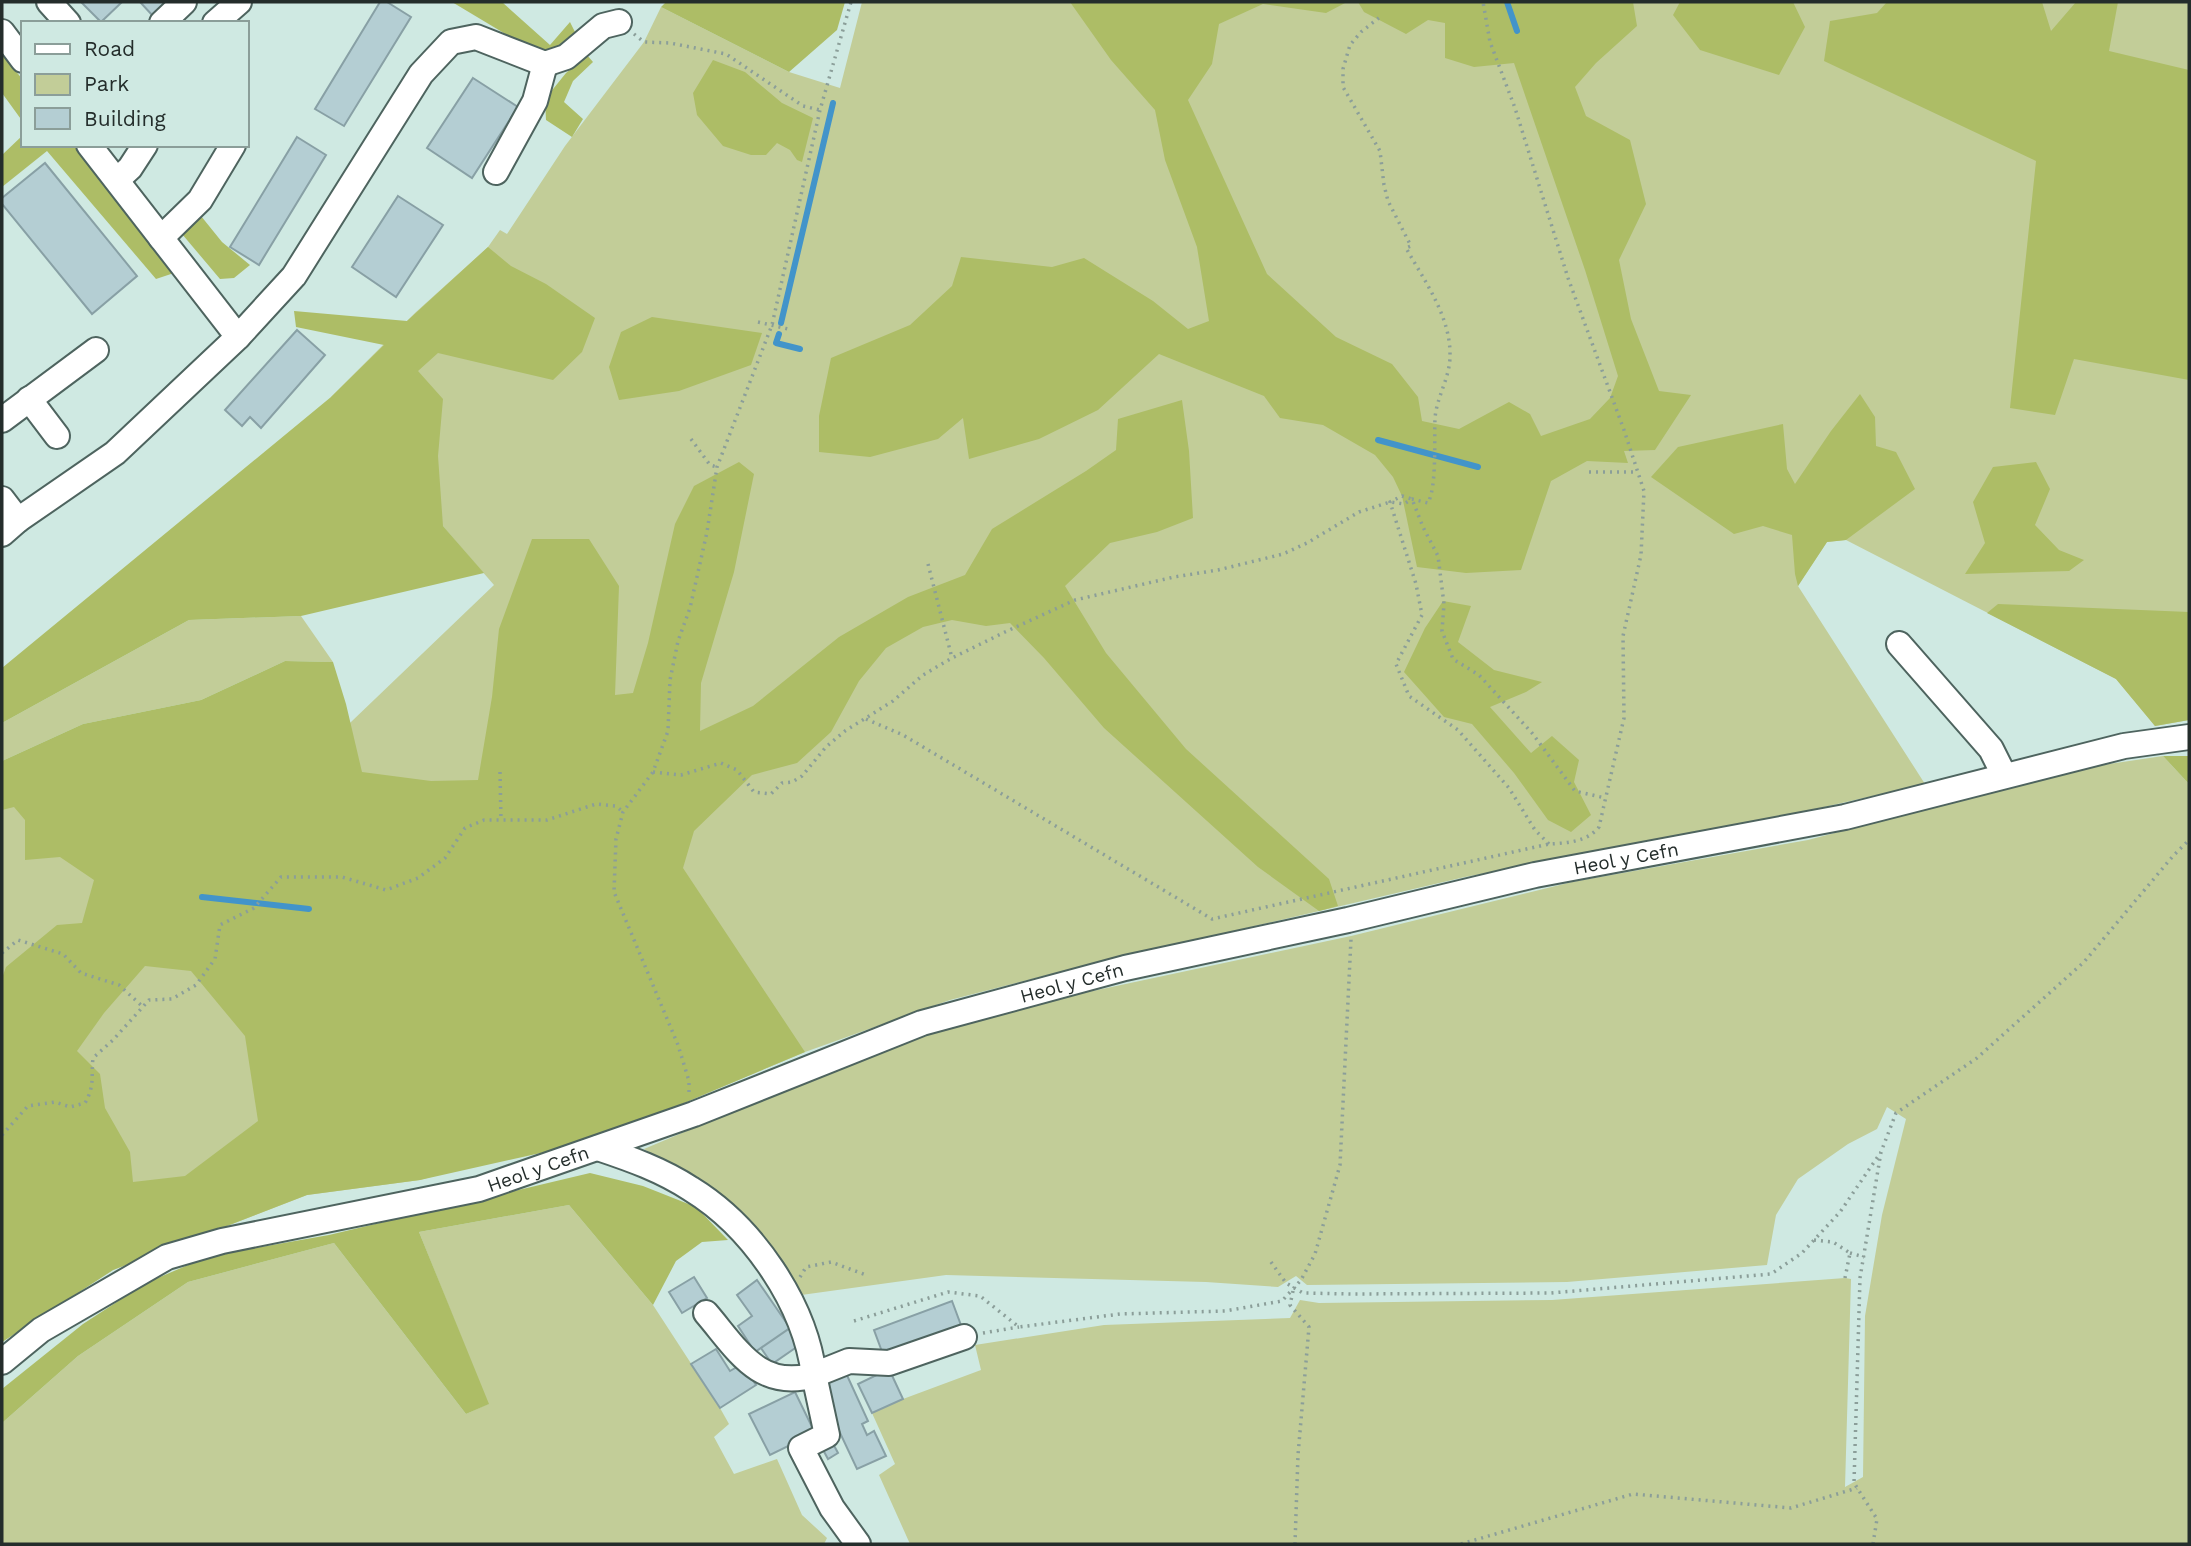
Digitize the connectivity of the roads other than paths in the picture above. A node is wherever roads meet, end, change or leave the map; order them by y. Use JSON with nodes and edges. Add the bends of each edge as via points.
{"nodes":[{"id":1,"x":49,"y":2,"type":"edge"},
{"id":2,"x":184,"y":2,"type":"edge"},
{"id":3,"x":239,"y":2,"type":"edge"},
{"id":4,"x":66,"y":21,"type":"edge"},
{"id":5,"x":164,"y":21,"type":"edge"},
{"id":6,"x":217,"y":21,"type":"edge"},
{"id":7,"x":619,"y":22,"type":"road end"},
{"id":8,"x":2,"y":32,"type":"edge"},
{"id":9,"x":21,"y":57,"type":"edge"},
{"id":10,"x":545,"y":64,"type":"junction"},
{"id":11,"x":91,"y":147,"type":"edge"},
{"id":12,"x":144,"y":147,"type":"edge"},
{"id":13,"x":232,"y":147,"type":"edge"},
{"id":14,"x":496,"y":172,"type":"dead end"},
{"id":15,"x":117,"y":180,"type":"junction"},
{"id":16,"x":161,"y":238,"type":"junction"},
{"id":17,"x":238,"y":337,"type":"junction"},
{"id":18,"x":96,"y":350,"type":"dead end"},
{"id":19,"x":29,"y":400,"type":"junction"},
{"id":20,"x":2,"y":420,"type":"edge"},
{"id":21,"x":57,"y":436,"type":"dead end"},
{"id":22,"x":2,"y":499,"type":"edge"},
{"id":23,"x":10,"y":527,"type":"edge"},
{"id":24,"x":1899,"y":644,"type":"dead end"},
{"id":25,"x":2189,"y":737,"type":"edge"},
{"id":26,"x":2004,"y":775,"type":"junction"},
{"id":27,"x":598,"y":1148,"type":"junction"},
{"id":28,"x":706,"y":1313,"type":"dead end"},
{"id":29,"x":964,"y":1337,"type":"road end"},
{"id":30,"x":2,"y":1363,"type":"edge"},
{"id":31,"x":814,"y":1375,"type":"junction"},
{"id":32,"x":858,"y":1544,"type":"edge"}],
"edges":[{"from":1,"to":4,"type":"street"},
{"from":2,"to":5,"type":"street"},
{"from":3,"to":6,"type":"street"},
{"from":7,"to":10,"type":"street","via":[[603,26],[566,57]]},
{"from":8,"to":9,"type":"street"},
{"from":10,"to":14,"type":"street","via":[[535,101]]},
{"from":10,"to":17,"type":"street","via":[[476,37],[451,42],[421,74],[294,276]]},
{"from":11,"to":15,"type":"street"},
{"from":12,"to":15,"type":"street"},
{"from":13,"to":16,"type":"street","via":[[200,200]]},
{"from":15,"to":16,"type":"street"},
{"from":16,"to":17,"type":"street"},
{"from":17,"to":23,"type":"street","via":[[115,453]]},
{"from":18,"to":19,"type":"street"},
{"from":19,"to":20,"type":"street"},
{"from":19,"to":21,"type":"street"},
{"from":22,"to":23,"type":"street"},
{"from":24,"to":26,"type":"street","via":[[1991,749]]},
{"from":25,"to":26,"type":"street","name":"Heol y Cefn","via":[[2124,746]]},
{"from":26,"to":27,"type":"street","name":"Heol y Cefn","via":[[1845,817],[1535,875],[1125,968],[922,1023]]},
{"from":27,"to":30,"type":"street","name":"Heol y Cefn","via":[[479,1189],[222,1241],[167,1257],[41,1330]]},
{"from":27,"to":31,"type":"street","via":[[646,1165],[694,1190],[738,1228],[793,1304],[811,1351]]},
{"from":28,"to":31,"type":"street","via":[[750,1364],[766,1375],[783,1380]]},
{"from":29,"to":31,"type":"street","via":[[889,1363],[849,1341]]},
{"from":31,"to":32,"type":"street","via":[[827,1435],[801,1448],[832,1508]]}]}
